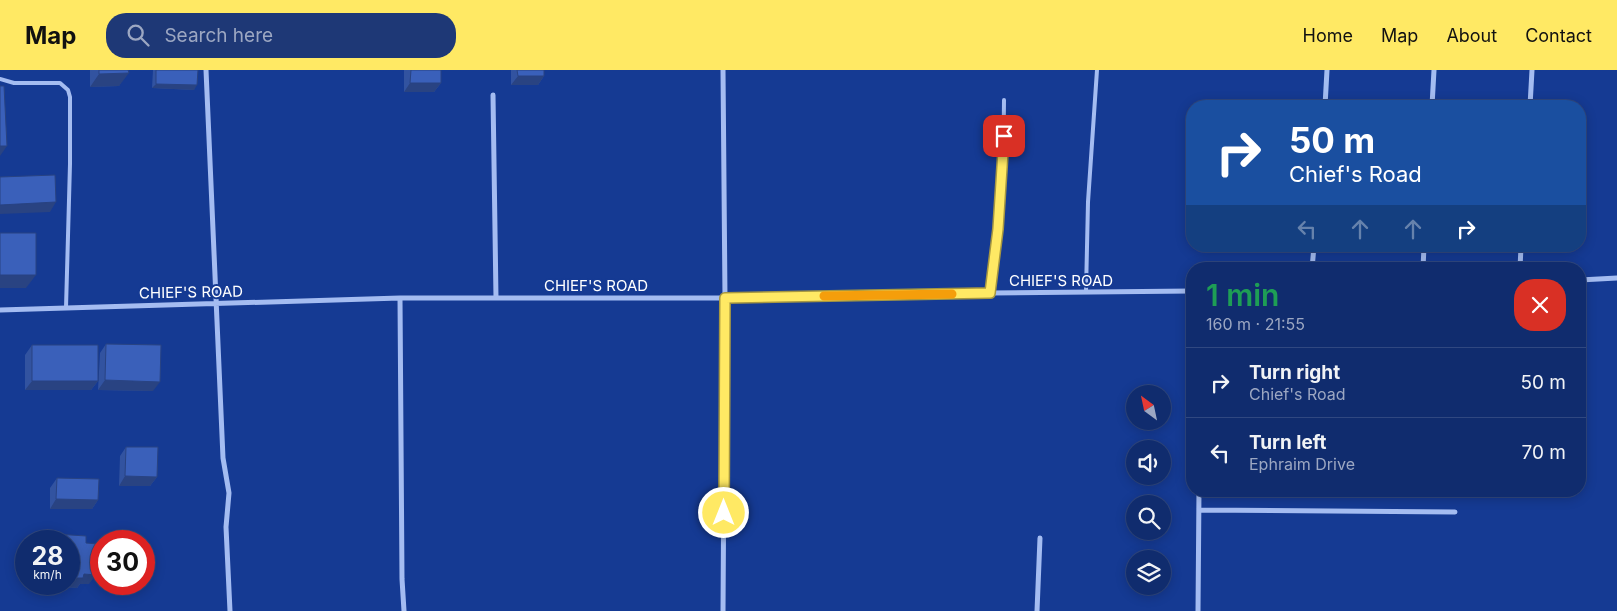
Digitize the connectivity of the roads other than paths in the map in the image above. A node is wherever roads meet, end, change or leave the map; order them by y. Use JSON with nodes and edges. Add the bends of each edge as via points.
{"nodes":[{"id":1,"x":206,"y":70,"type":"edge"},
{"id":2,"x":723,"y":70,"type":"edge"},
{"id":3,"x":1097,"y":70,"type":"edge"},
{"id":4,"x":1328,"y":70,"type":"edge"},
{"id":5,"x":1434,"y":70,"type":"edge"},
{"id":6,"x":1532,"y":70,"type":"edge"},
{"id":7,"x":0,"y":79,"type":"edge"},
{"id":8,"x":493,"y":95,"type":"dead end"},
{"id":9,"x":1004,"y":100,"type":"dead end"},
{"id":10,"x":1326,"y":100,"type":"edge"},
{"id":11,"x":1432,"y":100,"type":"edge"},
{"id":12,"x":1530,"y":100,"type":"edge"},
{"id":13,"x":1617,"y":278,"type":"edge"},
{"id":14,"x":1586,"y":280,"type":"edge"},
{"id":15,"x":1186,"y":291,"type":"edge"},
{"id":16,"x":1086,"y":292,"type":"junction"},
{"id":17,"x":990,"y":293,"type":"junction"},
{"id":18,"x":400,"y":298,"type":"junction"},
{"id":19,"x":496,"y":298,"type":"junction"},
{"id":20,"x":725,"y":298,"type":"junction"},
{"id":21,"x":218,"y":305,"type":"junction"},
{"id":22,"x":66,"y":308,"type":"junction"},
{"id":23,"x":0,"y":310,"type":"edge"},
{"id":24,"x":1198,"y":497,"type":"edge"},
{"id":25,"x":1199,"y":510,"type":"junction"},
{"id":26,"x":1455,"y":512,"type":"dead end"},
{"id":27,"x":1040,"y":538,"type":"dead end"},
{"id":28,"x":230,"y":611,"type":"edge"},
{"id":29,"x":404,"y":611,"type":"edge"},
{"id":30,"x":723,"y":611,"type":"edge"},
{"id":31,"x":1038,"y":611,"type":"edge"},
{"id":32,"x":1198,"y":611,"type":"edge"}],
"edges":[{"from":1,"to":21,"type":"street"},
{"from":2,"to":20,"type":"street"},
{"from":3,"to":16,"type":"lane"},
{"from":4,"to":10,"type":"street"},
{"from":5,"to":11,"type":"street"},
{"from":6,"to":12,"type":"street"},
{"from":7,"to":22,"type":"lane","via":[[14,83],[60,84],[68,90],[70,164]]},
{"from":8,"to":19,"type":"street"},
{"from":9,"to":17,"type":"lane","via":[[998,229]]},
{"from":13,"to":14,"type":"street"},
{"from":15,"to":16,"type":"street","name":"CHIEF'S ROAD"},
{"from":16,"to":17,"type":"street","name":"CHIEF'S ROAD"},
{"from":17,"to":20,"type":"street","name":"CHIEF'S ROAD"},
{"from":18,"to":19,"type":"street","name":"CHIEF'S ROAD"},
{"from":18,"to":21,"type":"street","name":"CHIEF'S ROAD"},
{"from":18,"to":29,"type":"street"},
{"from":19,"to":20,"type":"street","name":"CHIEF'S ROAD"},
{"from":20,"to":30,"type":"street"},
{"from":21,"to":22,"type":"street","name":"CHIEF'S ROAD"},
{"from":21,"to":28,"type":"street","via":[[223,458],[229,493],[226,528]]},
{"from":22,"to":23,"type":"street","name":"CHIEF'S ROAD"},
{"from":24,"to":25,"type":"street"},
{"from":25,"to":26,"type":"street"},
{"from":25,"to":32,"type":"street"},
{"from":27,"to":31,"type":"street"}]}
